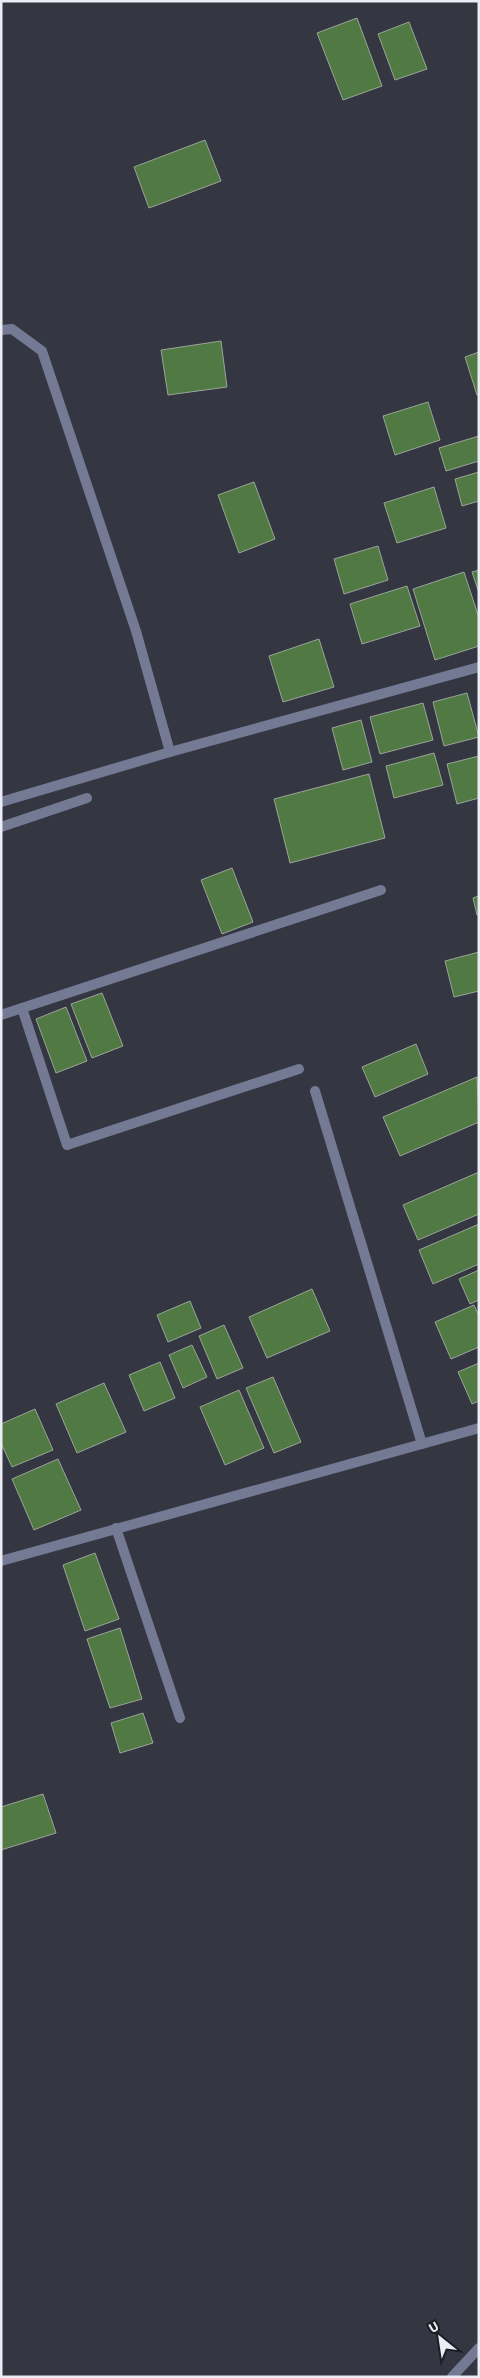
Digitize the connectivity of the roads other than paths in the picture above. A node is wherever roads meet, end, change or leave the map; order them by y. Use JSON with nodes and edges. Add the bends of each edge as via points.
{"nodes":[{"id":1,"x":1,"y":330,"type":"edge"},
{"id":2,"x":479,"y":667,"type":"edge"},
{"id":3,"x":170,"y":752,"type":"junction"},
{"id":4,"x":87,"y":798,"type":"dead end"},
{"id":5,"x":1,"y":802,"type":"edge"},
{"id":6,"x":1,"y":827,"type":"edge"},
{"id":7,"x":381,"y":890,"type":"dead end"},
{"id":8,"x":22,"y":1008,"type":"junction"},
{"id":9,"x":1,"y":1015,"type":"edge"},
{"id":10,"x":299,"y":1069,"type":"dead end"},
{"id":11,"x":315,"y":1091,"type":"dead end"},
{"id":12,"x":479,"y":1428,"type":"edge"},
{"id":13,"x":422,"y":1444,"type":"junction"},
{"id":14,"x":116,"y":1528,"type":"junction"},
{"id":15,"x":1,"y":1560,"type":"edge"},
{"id":16,"x":180,"y":1718,"type":"dead end"},
{"id":17,"x":479,"y":2348,"type":"edge"},
{"id":18,"x":452,"y":2377,"type":"edge"}],
"edges":[{"from":1,"to":3,"type":"street","via":[[12,329],[42,351],[136,631]]},
{"from":2,"to":3,"type":"street"},
{"from":3,"to":5,"type":"street"},
{"from":4,"to":6,"type":"street"},
{"from":7,"to":8,"type":"street"},
{"from":8,"to":9,"type":"street"},
{"from":8,"to":10,"type":"street","via":[[67,1145]]},
{"from":11,"to":13,"type":"street"},
{"from":12,"to":13,"type":"street"},
{"from":13,"to":14,"type":"street"},
{"from":14,"to":15,"type":"street"},
{"from":14,"to":16,"type":"street"},
{"from":17,"to":18,"type":"street"}]}
